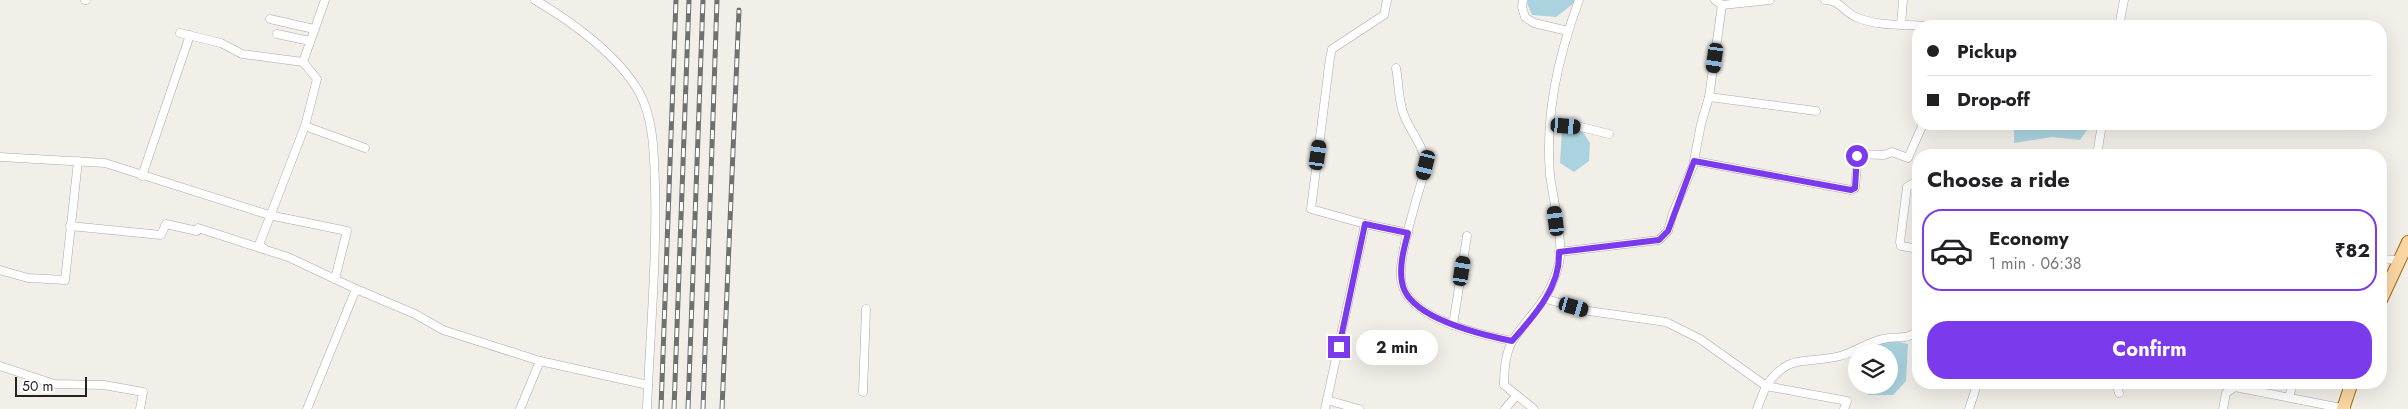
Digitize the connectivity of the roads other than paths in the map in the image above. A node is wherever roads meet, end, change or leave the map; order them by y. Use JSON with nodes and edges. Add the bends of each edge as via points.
{"nodes":[{"id":1,"x":325,"y":0,"type":"edge"},
{"id":2,"x":535,"y":0,"type":"edge"},
{"id":3,"x":1387,"y":0,"type":"edge"},
{"id":4,"x":1523,"y":0,"type":"edge"},
{"id":5,"x":1579,"y":0,"type":"edge"},
{"id":6,"x":1715,"y":0,"type":"edge"},
{"id":7,"x":1770,"y":0,"type":"edge"},
{"id":8,"x":1826,"y":0,"type":"edge"},
{"id":9,"x":1903,"y":0,"type":"edge"},
{"id":10,"x":2124,"y":0,"type":"edge"},
{"id":11,"x":1722,"y":4,"type":"junction"},
{"id":12,"x":270,"y":19,"type":"dead end"},
{"id":13,"x":2121,"y":20,"type":"edge"},
{"id":14,"x":1902,"y":25,"type":"junction"},
{"id":15,"x":1912,"y":25,"type":"edge"},
{"id":16,"x":314,"y":29,"type":"junction"},
{"id":17,"x":1568,"y":31,"type":"junction"},
{"id":18,"x":180,"y":33,"type":"dead end"},
{"id":19,"x":277,"y":34,"type":"dead end"},
{"id":20,"x":190,"y":35,"type":"junction"},
{"id":21,"x":310,"y":41,"type":"junction"},
{"id":22,"x":304,"y":62,"type":"junction"},
{"id":23,"x":1396,"y":68,"type":"dead end"},
{"id":24,"x":1710,"y":97,"type":"junction"},
{"id":25,"x":1816,"y":111,"type":"dead end"},
{"id":26,"x":1551,"y":124,"type":"junction"},
{"id":27,"x":304,"y":126,"type":"junction"},
{"id":28,"x":1920,"y":130,"type":"edge"},
{"id":29,"x":2101,"y":130,"type":"edge"},
{"id":30,"x":1610,"y":134,"type":"dead end"},
{"id":31,"x":365,"y":148,"type":"dead end"},
{"id":32,"x":2098,"y":149,"type":"edge"},
{"id":33,"x":0,"y":157,"type":"edge"},
{"id":34,"x":78,"y":161,"type":"junction"},
{"id":35,"x":1694,"y":161,"type":"junction"},
{"id":36,"x":142,"y":176,"type":"junction"},
{"id":37,"x":1912,"y":184,"type":"edge"},
{"id":38,"x":269,"y":215,"type":"junction"},
{"id":39,"x":1365,"y":224,"type":"junction"},
{"id":40,"x":70,"y":226,"type":"junction"},
{"id":41,"x":1408,"y":233,"type":"junction"},
{"id":42,"x":1468,"y":236,"type":"dead end"},
{"id":43,"x":2406,"y":245,"type":"edge"},
{"id":44,"x":1912,"y":247,"type":"edge"},
{"id":45,"x":266,"y":250,"type":"junction"},
{"id":46,"x":1559,"y":252,"type":"junction"},
{"id":47,"x":2387,"y":259,"type":"edge"},
{"id":48,"x":2398,"y":260,"type":"junction"},
{"id":49,"x":0,"y":270,"type":"edge"},
{"id":50,"x":335,"y":279,"type":"junction"},
{"id":51,"x":2387,"y":286,"type":"edge"},
{"id":52,"x":356,"y":289,"type":"junction"},
{"id":53,"x":1546,"y":299,"type":"junction"},
{"id":54,"x":866,"y":309,"type":"dead end"},
{"id":55,"x":1453,"y":325,"type":"junction"},
{"id":56,"x":1912,"y":336,"type":"edge"},
{"id":57,"x":1512,"y":341,"type":"junction"},
{"id":58,"x":540,"y":361,"type":"junction"},
{"id":59,"x":0,"y":366,"type":"edge"},
{"id":60,"x":648,"y":385,"type":"junction"},
{"id":61,"x":1766,"y":386,"type":"junction"},
{"id":62,"x":1976,"y":389,"type":"edge"},
{"id":63,"x":2118,"y":389,"type":"edge"},
{"id":64,"x":2230,"y":389,"type":"edge"},
{"id":65,"x":2263,"y":389,"type":"edge"},
{"id":66,"x":2292,"y":389,"type":"edge"},
{"id":67,"x":2350,"y":389,"type":"edge"},
{"id":68,"x":863,"y":392,"type":"dead end"},
{"id":69,"x":2119,"y":393,"type":"dead end"},
{"id":70,"x":1516,"y":396,"type":"junction"},
{"id":71,"x":2289,"y":396,"type":"junction"},
{"id":72,"x":1327,"y":400,"type":"junction"},
{"id":73,"x":310,"y":408,"type":"edge"},
{"id":74,"x":140,"y":409,"type":"edge"},
{"id":75,"x":520,"y":409,"type":"edge"},
{"id":76,"x":647,"y":409,"type":"edge"},
{"id":77,"x":1325,"y":409,"type":"edge"},
{"id":78,"x":1359,"y":409,"type":"edge"},
{"id":79,"x":1505,"y":409,"type":"edge"},
{"id":80,"x":1534,"y":409,"type":"edge"},
{"id":81,"x":1758,"y":409,"type":"edge"},
{"id":82,"x":1844,"y":409,"type":"edge"},
{"id":83,"x":1969,"y":409,"type":"edge"},
{"id":84,"x":2222,"y":409,"type":"edge"},
{"id":85,"x":2344,"y":409,"type":"edge"}],
"edges":[{"from":1,"to":16,"type":"street"},
{"from":2,"to":60,"type":"street","via":[[566,18],[612,58],[638,92],[648,114],[656,221]]},
{"from":3,"to":39,"type":"street","via":[[1384,15],[1332,49],[1311,209]]},
{"from":4,"to":17,"type":"street","via":[[1525,17],[1534,23]]},
{"from":5,"to":17,"type":"street"},
{"from":6,"to":11,"type":"street"},
{"from":7,"to":11,"type":"street"},
{"from":8,"to":14,"type":"street","via":[[1834,0],[1856,17]]},
{"from":9,"to":14,"type":"street"},
{"from":10,"to":13,"type":"street"},
{"from":11,"to":24,"type":"street"},
{"from":12,"to":16,"type":"street"},
{"from":14,"to":15,"type":"street"},
{"from":16,"to":21,"type":"street"},
{"from":17,"to":26,"type":"street","via":[[1562,46]]},
{"from":18,"to":20,"type":"street"},
{"from":19,"to":21,"type":"street"},
{"from":20,"to":22,"type":"street","via":[[221,43],[242,54]]},
{"from":20,"to":36,"type":"street"},
{"from":21,"to":22,"type":"street"},
{"from":22,"to":27,"type":"street","via":[[317,79]]},
{"from":23,"to":41,"type":"street","via":[[1403,112],[1425,153],[1426,165]]},
{"from":24,"to":25,"type":"street"},
{"from":24,"to":35,"type":"street"},
{"from":26,"to":30,"type":"street"},
{"from":26,"to":46,"type":"street","via":[[1550,174]]},
{"from":27,"to":31,"type":"street"},
{"from":27,"to":38,"type":"street"},
{"from":28,"to":35,"type":"street","via":[[1908,158],[1892,152],[1884,156],[1858,154],[1855,188],[1851,190]]},
{"from":29,"to":32,"type":"street"},
{"from":33,"to":34,"type":"street"},
{"from":34,"to":36,"type":"street","via":[[106,163]]},
{"from":34,"to":40,"type":"street"},
{"from":35,"to":46,"type":"street","via":[[1668,231],[1659,240]]},
{"from":36,"to":38,"type":"street"},
{"from":37,"to":44,"type":"street","via":[[1907,187],[1900,244]]},
{"from":38,"to":45,"type":"street","via":[[259,245]]},
{"from":38,"to":50,"type":"street","via":[[348,231]]},
{"from":39,"to":41,"type":"street"},
{"from":39,"to":72,"type":"street"},
{"from":40,"to":45,"type":"street","via":[[161,235],[166,224],[197,231],[198,228]]},
{"from":40,"to":49,"type":"street","via":[[65,280],[28,278]]},
{"from":41,"to":55,"type":"street","via":[[1403,251],[1402,284],[1416,307]]},
{"from":42,"to":55,"type":"street"},
{"from":43,"to":48,"type":"main road"},
{"from":45,"to":50,"type":"street"},
{"from":46,"to":53,"type":"street","via":[[1560,261]]},
{"from":47,"to":48,"type":"street"},
{"from":48,"to":51,"type":"main road"},
{"from":50,"to":52,"type":"street"},
{"from":52,"to":58,"type":"street","via":[[415,314],[443,330]]},
{"from":52,"to":73,"type":"street"},
{"from":53,"to":57,"type":"street"},
{"from":53,"to":61,"type":"street","via":[[1589,311],[1666,322],[1700,339]]},
{"from":54,"to":68,"type":"street"},
{"from":55,"to":57,"type":"street"},
{"from":56,"to":61,"type":"street","via":[[1885,338],[1840,356],[1789,363]]},
{"from":57,"to":70,"type":"street","via":[[1505,364],[1504,385]]},
{"from":58,"to":60,"type":"street"},
{"from":58,"to":75,"type":"street"},
{"from":59,"to":74,"type":"street","via":[[54,384],[104,385],[143,392]]},
{"from":60,"to":76,"type":"street"},
{"from":61,"to":81,"type":"street"},
{"from":61,"to":82,"type":"street","via":[[1847,401]]},
{"from":62,"to":83,"type":"street"},
{"from":63,"to":69,"type":"street"},
{"from":64,"to":84,"type":"street"},
{"from":65,"to":71,"type":"street"},
{"from":66,"to":71,"type":"street"},
{"from":67,"to":85,"type":"main road"},
{"from":70,"to":79,"type":"street"},
{"from":70,"to":80,"type":"street"},
{"from":71,"to":85,"type":"street"},
{"from":72,"to":77,"type":"street"},
{"from":72,"to":78,"type":"street"}]}
